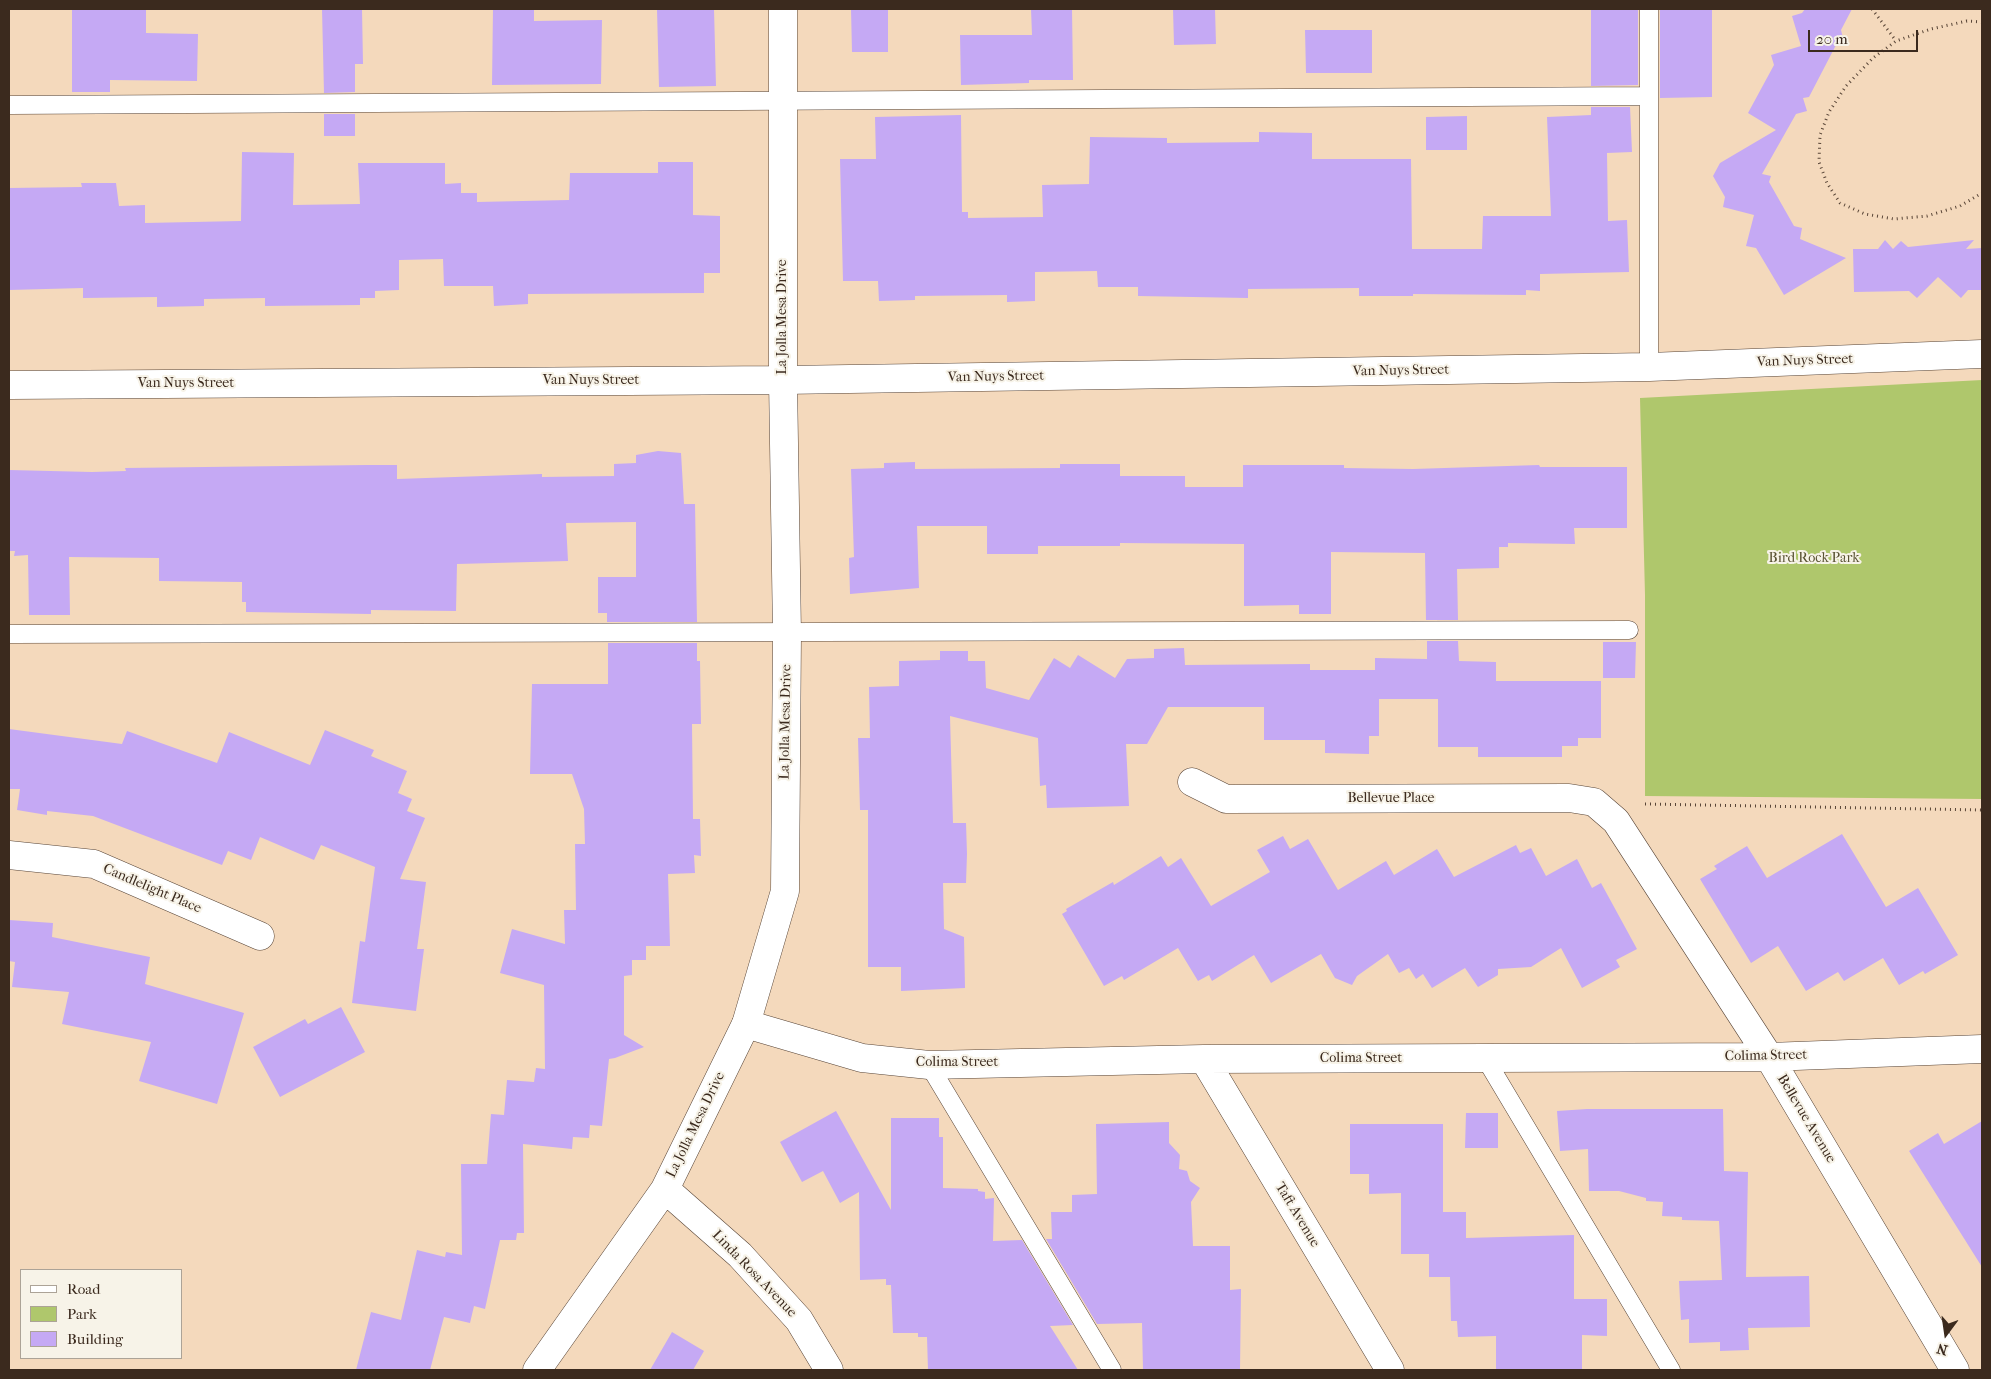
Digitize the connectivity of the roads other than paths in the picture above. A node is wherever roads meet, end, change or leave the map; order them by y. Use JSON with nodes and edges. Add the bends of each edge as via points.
{"nodes":[{"id":1,"x":784,"y":9,"type":"edge"},
{"id":2,"x":1649,"y":9,"type":"edge"},
{"id":3,"x":1649,"y":96,"type":"junction"},
{"id":4,"x":785,"y":101,"type":"junction"},
{"id":5,"x":9,"y":105,"type":"edge"},
{"id":6,"x":1982,"y":354,"type":"edge"},
{"id":7,"x":1649,"y":368,"type":"junction"},
{"id":8,"x":783,"y":380,"type":"junction"},
{"id":9,"x":9,"y":385,"type":"edge"},
{"id":10,"x":1629,"y":630,"type":"dead end"},
{"id":11,"x":9,"y":634,"type":"edge"},
{"id":12,"x":787,"y":634,"type":"junction"},
{"id":13,"x":1192,"y":782,"type":"dead end"},
{"id":14,"x":1594,"y":802,"type":"joint"},
{"id":15,"x":9,"y":855,"type":"edge"},
{"id":16,"x":260,"y":936,"type":"dead end"},
{"id":17,"x":746,"y":1024,"type":"junction"},
{"id":18,"x":1982,"y":1049,"type":"edge"},
{"id":19,"x":1769,"y":1057,"type":"junction"},
{"id":20,"x":1485,"y":1058,"type":"junction"},
{"id":21,"x":1204,"y":1059,"type":"junction"},
{"id":22,"x":929,"y":1065,"type":"junction"},
{"id":23,"x":665,"y":1189,"type":"junction"},
{"id":24,"x":537,"y":1370,"type":"edge"},
{"id":25,"x":829,"y":1370,"type":"edge"},
{"id":26,"x":1112,"y":1370,"type":"edge"},
{"id":27,"x":1390,"y":1370,"type":"edge"},
{"id":28,"x":1671,"y":1370,"type":"edge"},
{"id":29,"x":1955,"y":1370,"type":"edge"}],
"edges":[{"from":1,"to":4,"type":"street","name":"La Jolla Mesa Drive"},
{"from":2,"to":3,"type":"lane"},
{"from":3,"to":4,"type":"lane"},
{"from":3,"to":7,"type":"lane"},
{"from":4,"to":5,"type":"lane"},
{"from":4,"to":8,"type":"street","name":"La Jolla Mesa Drive"},
{"from":6,"to":7,"type":"street","name":"Van Nuys Street"},
{"from":7,"to":8,"type":"street","name":"Van Nuys Street"},
{"from":8,"to":9,"type":"street","name":"Van Nuys Street"},
{"from":8,"to":12,"type":"street","name":"La Jolla Mesa Drive"},
{"from":10,"to":12,"type":"lane"},
{"from":11,"to":12,"type":"lane"},
{"from":12,"to":17,"type":"street","name":"La Jolla Mesa Drive","via":[[785,891]]},
{"from":13,"to":14,"type":"street","name":"Bellevue Place","via":[[1226,800],[1569,798]]},
{"from":14,"to":19,"type":"street","name":"Bellevue Avenue","via":[[1616,821]]},
{"from":15,"to":16,"type":"street","name":"Candlelight Place","via":[[94,864]]},
{"from":17,"to":22,"type":"street","name":"Colima Street","via":[[862,1058]]},
{"from":17,"to":23,"type":"street","name":"La Jolla Mesa Drive"},
{"from":18,"to":19,"type":"street","name":"Colima Street"},
{"from":19,"to":20,"type":"street","name":"Colima Street"},
{"from":19,"to":29,"type":"street","name":"Bellevue Avenue"},
{"from":20,"to":21,"type":"street","name":"Colima Street"},
{"from":20,"to":28,"type":"lane"},
{"from":21,"to":22,"type":"street","name":"Colima Street"},
{"from":21,"to":27,"type":"street","name":"Taft Avenue"},
{"from":22,"to":26,"type":"lane"},
{"from":23,"to":24,"type":"street","name":"La Jolla Mesa Drive"},
{"from":23,"to":25,"type":"street","name":"Linda Rosa Avenue","via":[[740,1255],[799,1320]]}]}
